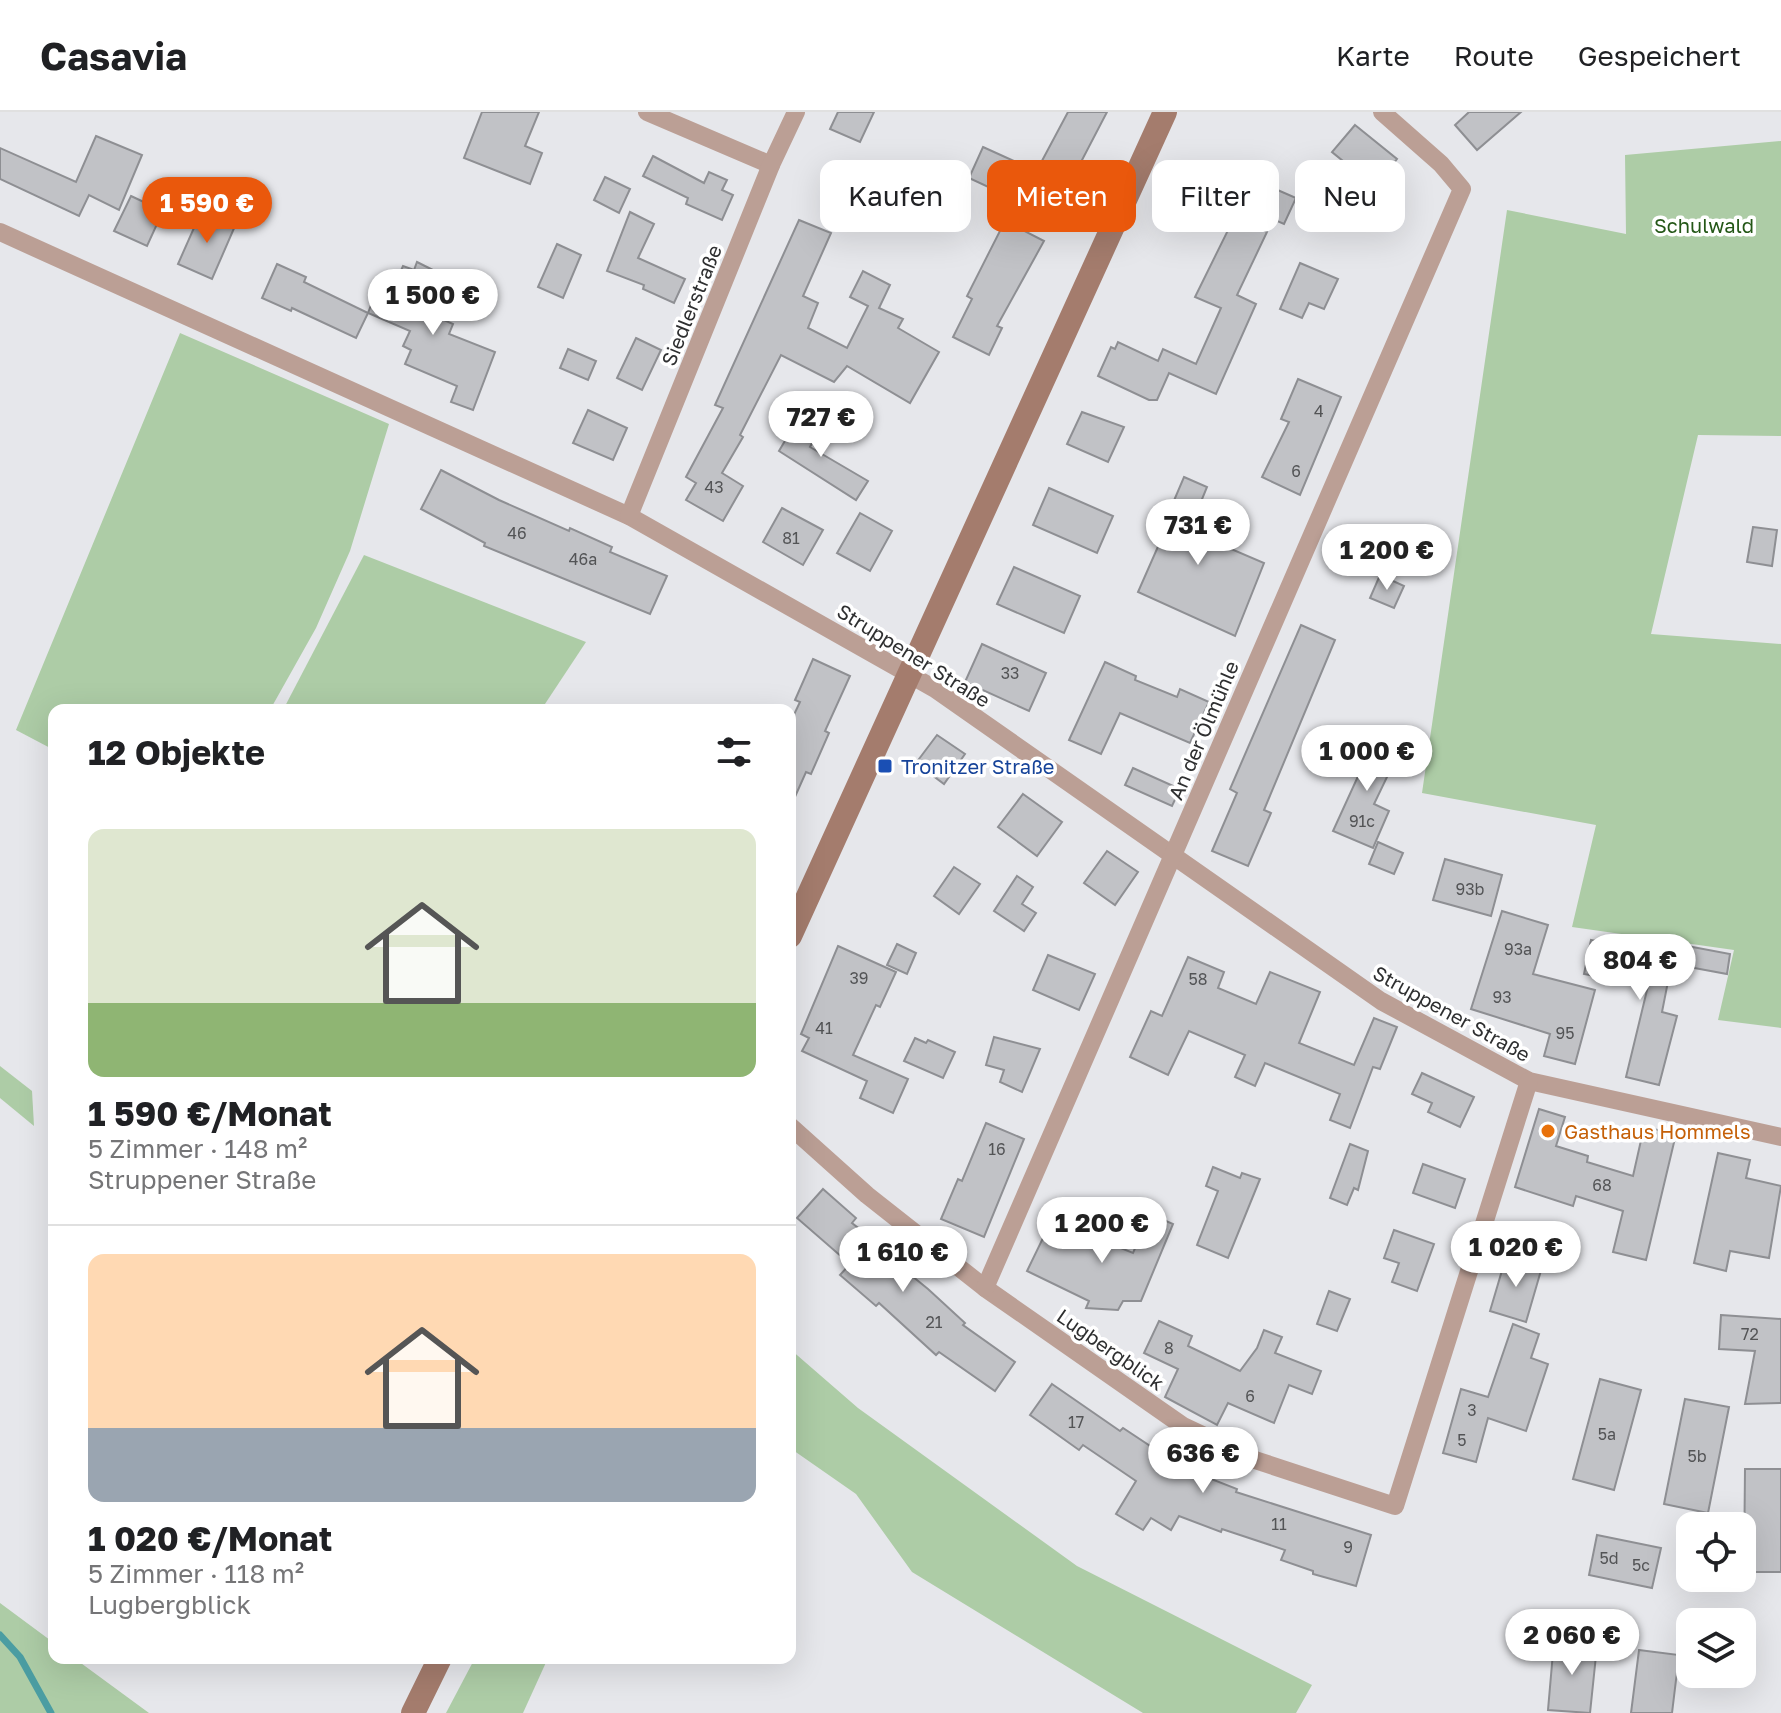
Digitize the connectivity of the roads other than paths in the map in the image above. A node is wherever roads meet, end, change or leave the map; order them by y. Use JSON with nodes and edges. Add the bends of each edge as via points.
{"nodes":[{"id":1,"x":647,"y":112,"type":"edge"},
{"id":2,"x":796,"y":112,"type":"edge"},
{"id":3,"x":1165,"y":112,"type":"edge"},
{"id":4,"x":1382,"y":112,"type":"edge"},
{"id":5,"x":771,"y":165,"type":"junction"},
{"id":6,"x":0,"y":232,"type":"edge"},
{"id":7,"x":629,"y":516,"type":"junction"},
{"id":8,"x":910,"y":674,"type":"junction"},
{"id":9,"x":1174,"y":859,"type":"junction"},
{"id":10,"x":796,"y":923,"type":"edge"},
{"id":11,"x":1529,"y":1081,"type":"junction"},
{"id":12,"x":796,"y":1131,"type":"edge"},
{"id":13,"x":1781,"y":1137,"type":"edge"},
{"id":14,"x":985,"y":1288,"type":"junction"},
{"id":15,"x":437,"y":1664,"type":"edge"},
{"id":16,"x":413,"y":1713,"type":"edge"}],
"edges":[{"from":1,"to":5,"type":"street"},
{"from":2,"to":5,"type":"street","name":"Siedlerstraße"},
{"from":3,"to":8,"type":"street"},
{"from":4,"to":9,"type":"street","name":"An der Ölmühle","via":[[1462,189],[1296,565]]},
{"from":5,"to":7,"type":"street","name":"Siedlerstraße"},
{"from":6,"to":7,"type":"street","name":"Struppener Straße"},
{"from":7,"to":8,"type":"street","name":"Struppener Straße"},
{"from":8,"to":9,"type":"street","name":"Struppener Straße"},
{"from":8,"to":10,"type":"street"},
{"from":9,"to":11,"type":"street","name":"Struppener Straße","via":[[1381,1001]]},
{"from":9,"to":14,"type":"street","name":"An der Ölmühle"},
{"from":11,"to":13,"type":"street","name":"Struppener Straße"},
{"from":11,"to":14,"type":"street","name":"Lugbergblick","via":[[1395,1506],[1255,1460],[1183,1426]]},
{"from":12,"to":14,"type":"street","name":"Lugbergblick"},
{"from":15,"to":16,"type":"street"}]}
